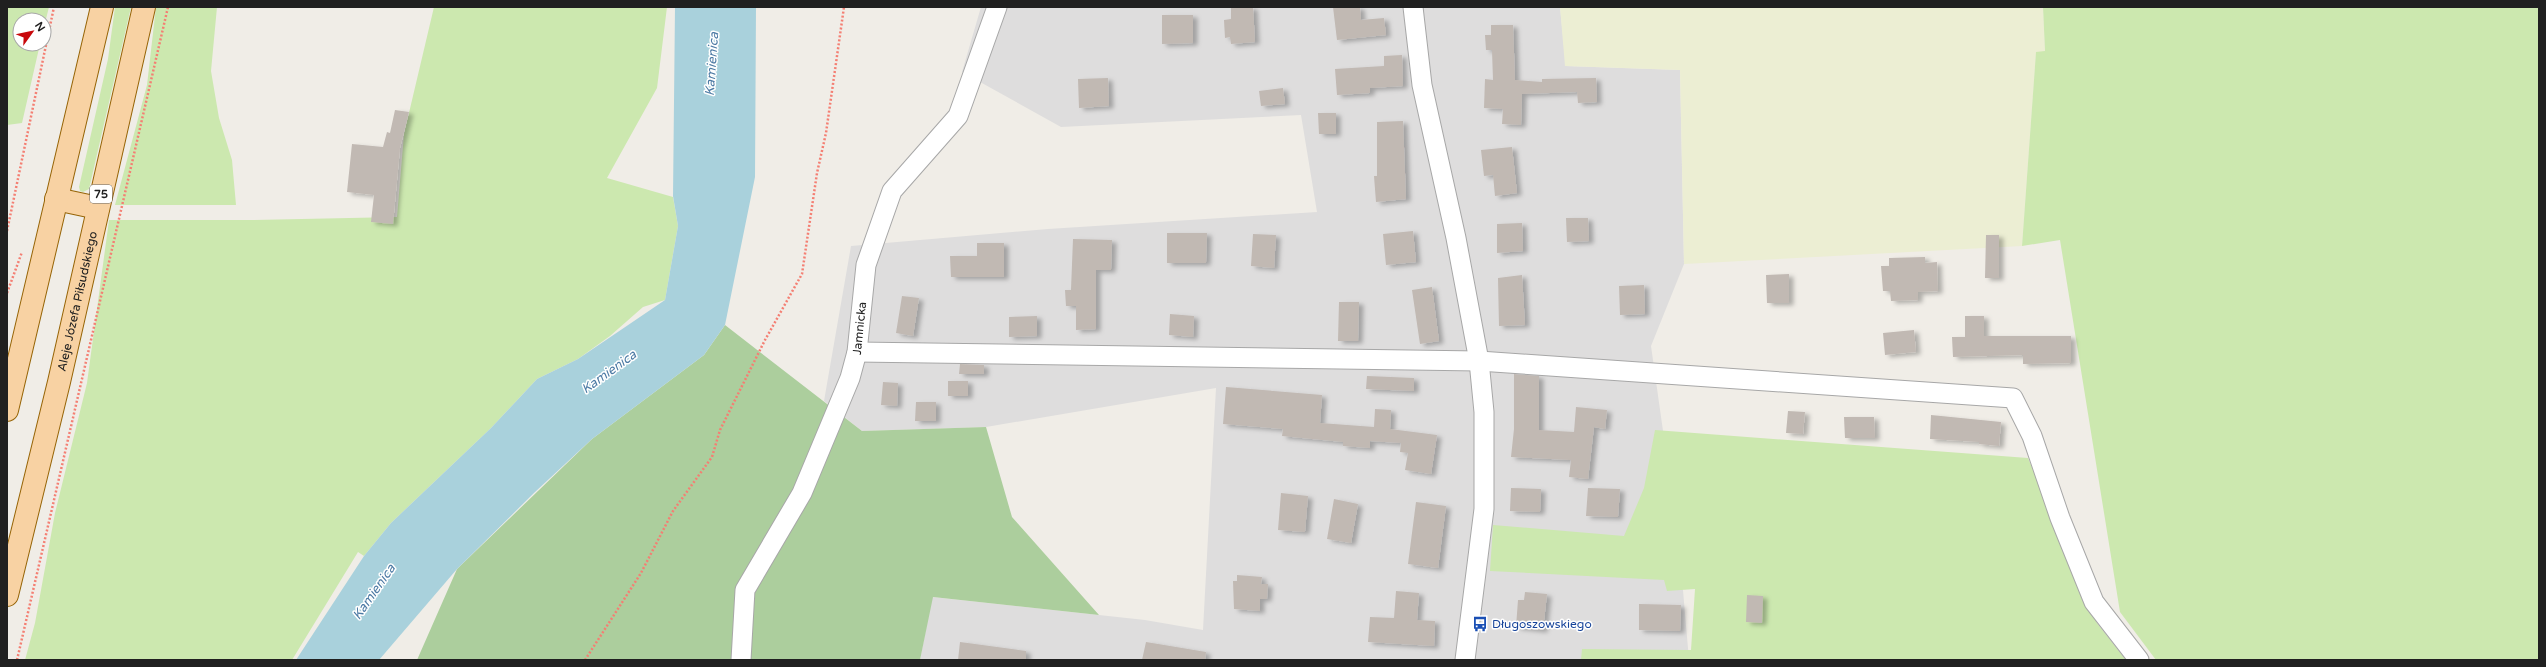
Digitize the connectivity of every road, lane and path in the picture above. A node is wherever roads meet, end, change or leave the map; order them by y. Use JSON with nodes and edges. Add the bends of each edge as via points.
{"nodes":[{"id":1,"x":54,"y":7,"type":"edge"},
{"id":2,"x":102,"y":7,"type":"edge"},
{"id":3,"x":144,"y":7,"type":"edge"},
{"id":4,"x":168,"y":7,"type":"edge"},
{"id":5,"x":844,"y":7,"type":"edge"},
{"id":6,"x":997,"y":7,"type":"edge"},
{"id":7,"x":1413,"y":7,"type":"edge"},
{"id":8,"x":56,"y":199,"type":"junction"},
{"id":9,"x":98,"y":208,"type":"junction"},
{"id":10,"x":7,"y":232,"type":"edge"},
{"id":11,"x":857,"y":352,"type":"junction"},
{"id":12,"x":1479,"y":361,"type":"junction"},
{"id":13,"x":7,"y":410,"type":"edge"},
{"id":14,"x":7,"y":594,"type":"edge"},
{"id":15,"x":17,"y":660,"type":"edge"},
{"id":16,"x":585,"y":660,"type":"edge"},
{"id":17,"x":741,"y":660,"type":"edge"},
{"id":18,"x":1466,"y":660,"type":"edge"},
{"id":19,"x":2139,"y":660,"type":"edge"}],
"edges":[{"from":1,"to":10,"type":"path"},
{"from":2,"to":8,"type":"main road"},
{"from":3,"to":9,"type":"main road","name":"Aleje Józefa Piłsudskiego","number":"75"},
{"from":4,"to":15,"type":"path"},
{"from":5,"to":16,"type":"path","via":[[828,126],[817,173],[802,274],[765,340],[720,430],[712,457],[673,511],[641,573]]},
{"from":6,"to":11,"type":"street","name":"Jamnicka","via":[[958,116],[892,191],[866,265]]},
{"from":7,"to":12,"type":"street","via":[[1422,85],[1456,238]]},
{"from":8,"to":9,"type":"main road"},
{"from":8,"to":13,"type":"main road"},
{"from":9,"to":14,"type":"main road","name":"Aleje Józefa Piłsudskiego","number":"75"},
{"from":11,"to":12,"type":"street"},
{"from":11,"to":17,"type":"street","name":"Jamnicka","via":[[850,378],[802,493],[745,590]]},
{"from":12,"to":18,"type":"street","via":[[1484,412],[1484,510]]},
{"from":12,"to":19,"type":"street","via":[[2013,398],[2032,436],[2060,518],[2094,602]]}]}
